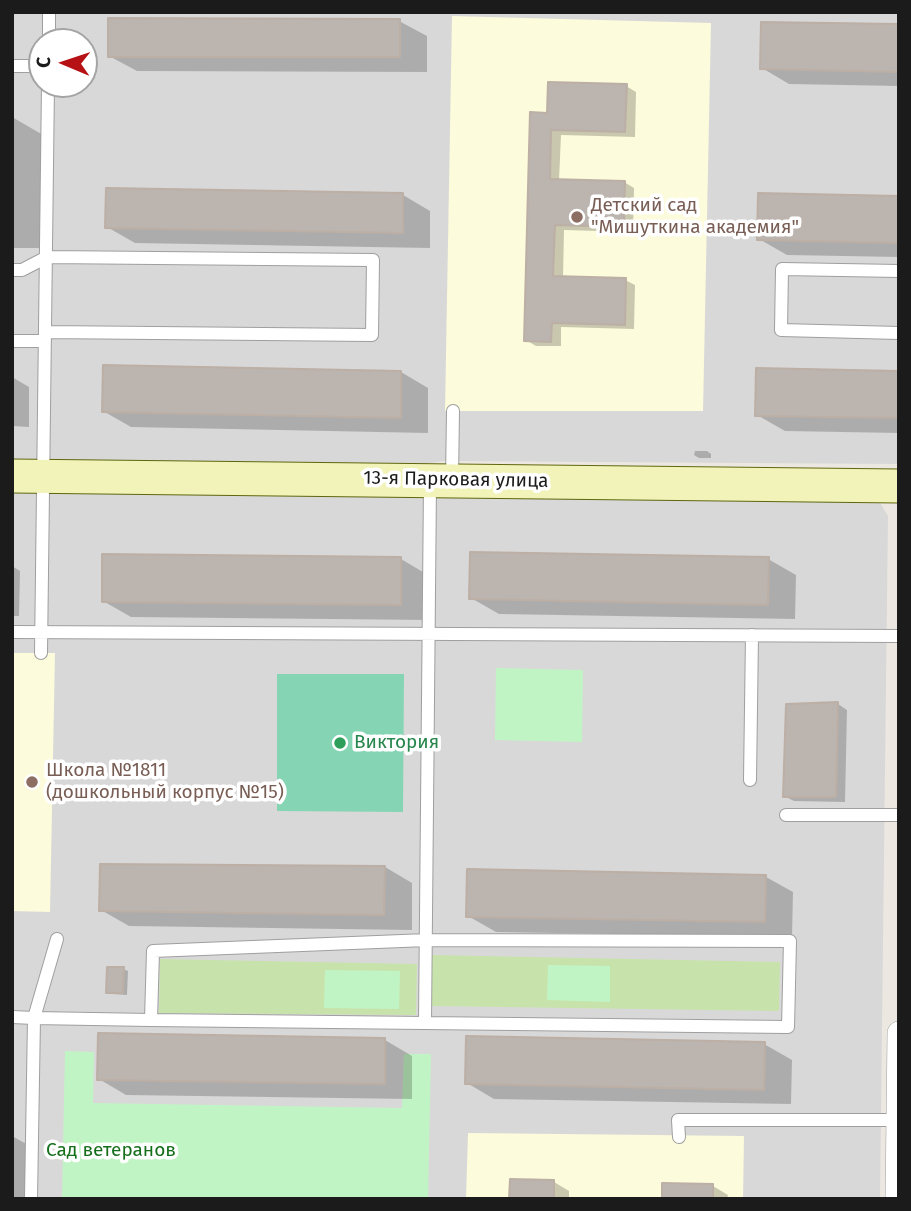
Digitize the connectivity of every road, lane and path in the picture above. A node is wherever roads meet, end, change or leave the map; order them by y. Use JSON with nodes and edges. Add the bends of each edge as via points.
{"nodes":[{"id":1,"x":48,"y":98,"type":"edge"},
{"id":2,"x":47,"y":257,"type":"junction"},
{"id":3,"x":12,"y":270,"type":"edge"},
{"id":4,"x":899,"y":271,"type":"edge"},
{"id":5,"x":899,"y":333,"type":"edge"},
{"id":6,"x":45,"y":337,"type":"junction"},
{"id":7,"x":12,"y":341,"type":"edge"},
{"id":8,"x":453,"y":411,"type":"dead end"},
{"id":9,"x":27,"y":476,"type":"edge"},
{"id":10,"x":441,"y":480,"type":"junction"},
{"id":11,"x":899,"y":486,"type":"edge"},
{"id":12,"x":12,"y":632,"type":"edge"},
{"id":13,"x":41,"y":632,"type":"junction"},
{"id":14,"x":428,"y":633,"type":"junction"},
{"id":15,"x":752,"y":635,"type":"junction"},
{"id":16,"x":899,"y":636,"type":"edge"},
{"id":17,"x":41,"y":653,"type":"dead end"},
{"id":18,"x":750,"y":780,"type":"dead end"},
{"id":19,"x":786,"y":815,"type":"dead end"},
{"id":20,"x":899,"y":815,"type":"edge"},
{"id":21,"x":57,"y":939,"type":"dead end"},
{"id":22,"x":427,"y":940,"type":"junction"},
{"id":23,"x":12,"y":1017,"type":"edge"},
{"id":24,"x":34,"y":1018,"type":"junction"},
{"id":25,"x":151,"y":1020,"type":"junction"},
{"id":26,"x":425,"y":1022,"type":"junction"},
{"id":27,"x":899,"y":1033,"type":"edge"},
{"id":28,"x":899,"y":1056,"type":"edge"},
{"id":29,"x":898,"y":1120,"type":"edge"},
{"id":30,"x":679,"y":1137,"type":"dead end"},
{"id":31,"x":31,"y":1199,"type":"edge"},
{"id":32,"x":897,"y":1199,"type":"edge"}],
"edges":[{"from":1,"to":2,"type":"lane"},
{"from":2,"to":3,"type":"lane"},
{"from":2,"to":6,"type":"lane"},
{"from":2,"to":6,"type":"lane","via":[[373,260],[372,335]]},
{"from":4,"to":5,"type":"lane","via":[[782,269],[781,330]]},
{"from":6,"to":7,"type":"lane"},
{"from":6,"to":9,"type":"lane"},
{"from":8,"to":10,"type":"lane"},
{"from":9,"to":10,"type":"street","name":"13-я Парковая улица"},
{"from":9,"to":13,"type":"lane"},
{"from":10,"to":11,"type":"street","name":"13-я Парковая улица"},
{"from":10,"to":14,"type":"lane"},
{"from":12,"to":13,"type":"lane"},
{"from":13,"to":14,"type":"lane"},
{"from":13,"to":17,"type":"lane"},
{"from":14,"to":15,"type":"lane"},
{"from":14,"to":22,"type":"lane"},
{"from":15,"to":16,"type":"lane"},
{"from":15,"to":18,"type":"lane"},
{"from":19,"to":20,"type":"lane"},
{"from":21,"to":24,"type":"lane"},
{"from":22,"to":25,"type":"lane","via":[[153,951]]},
{"from":22,"to":26,"type":"lane"},
{"from":22,"to":26,"type":"lane","via":[[790,942],[788,1027]]},
{"from":23,"to":24,"type":"lane"},
{"from":24,"to":25,"type":"lane"},
{"from":24,"to":31,"type":"lane"},
{"from":25,"to":26,"type":"lane"},
{"from":27,"to":28,"type":"street"},
{"from":28,"to":29,"type":"street"},
{"from":29,"to":30,"type":"lane","via":[[678,1120]]},
{"from":29,"to":32,"type":"street"}]}
